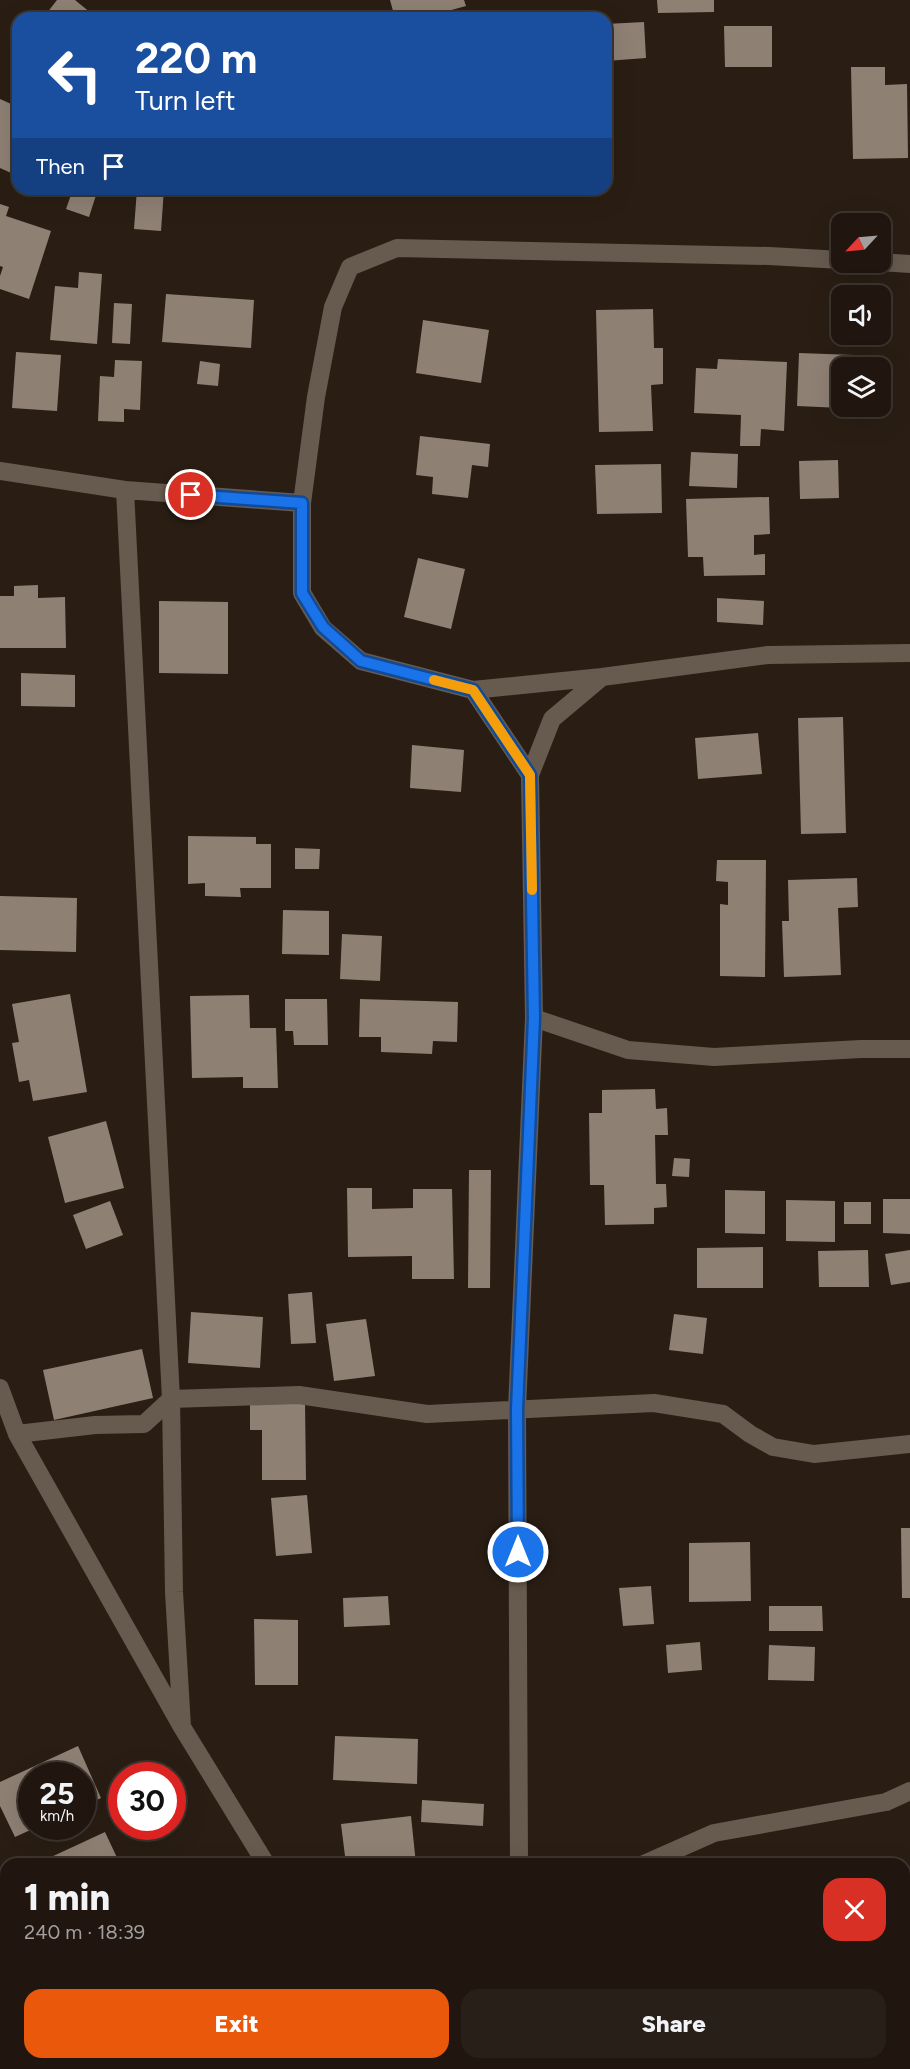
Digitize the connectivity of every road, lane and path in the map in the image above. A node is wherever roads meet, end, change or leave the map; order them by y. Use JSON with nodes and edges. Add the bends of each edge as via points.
{"nodes":[{"id":1,"x":831,"y":259,"type":"edge"},
{"id":2,"x":891,"y":263,"type":"edge"},
{"id":3,"x":910,"y":264,"type":"edge"},
{"id":4,"x":0,"y":471,"type":"edge"},
{"id":5,"x":125,"y":490,"type":"junction"},
{"id":6,"x":302,"y":503,"type":"junction"},
{"id":7,"x":910,"y":653,"type":"edge"},
{"id":8,"x":602,"y":677,"type":"junction"},
{"id":9,"x":473,"y":690,"type":"junction"},
{"id":10,"x":530,"y":775,"type":"junction"},
{"id":11,"x":534,"y":1018,"type":"junction"},
{"id":12,"x":910,"y":1049,"type":"edge"},
{"id":13,"x":0,"y":1388,"type":"edge"},
{"id":14,"x":171,"y":1399,"type":"junction"},
{"id":15,"x":517,"y":1409,"type":"junction"},
{"id":16,"x":16,"y":1434,"type":"junction"},
{"id":17,"x":910,"y":1444,"type":"edge"},
{"id":18,"x":182,"y":1727,"type":"junction"},
{"id":19,"x":910,"y":1791,"type":"edge"},
{"id":20,"x":262,"y":1858,"type":"edge"},
{"id":21,"x":519,"y":1858,"type":"edge"},
{"id":22,"x":658,"y":1858,"type":"edge"}],
"edges":[{"from":1,"to":6,"type":"street","via":[[397,248],[350,267],[333,308]]},
{"from":2,"to":3,"type":"street"},
{"from":4,"to":5,"type":"street"},
{"from":5,"to":6,"type":"street"},
{"from":5,"to":14,"type":"street"},
{"from":6,"to":9,"type":"street","via":[[302,593],[323,627],[361,661]]},
{"from":7,"to":8,"type":"street","via":[[768,655]]},
{"from":8,"to":9,"type":"street"},
{"from":8,"to":10,"type":"street","via":[[552,719]]},
{"from":9,"to":10,"type":"street"},
{"from":10,"to":11,"type":"street"},
{"from":11,"to":12,"type":"street","via":[[628,1050],[714,1057]]},
{"from":11,"to":15,"type":"street"},
{"from":13,"to":16,"type":"street"},
{"from":14,"to":15,"type":"street","via":[[299,1395],[427,1414]]},
{"from":14,"to":16,"type":"street","via":[[144,1424]]},
{"from":14,"to":18,"type":"street","via":[[174,1592]]},
{"from":15,"to":17,"type":"street","via":[[654,1403],[723,1414],[773,1448],[814,1454]]},
{"from":15,"to":21,"type":"street"},
{"from":16,"to":18,"type":"street"},
{"from":18,"to":20,"type":"street"},
{"from":19,"to":22,"type":"street","via":[[886,1802],[714,1833]]}]}
